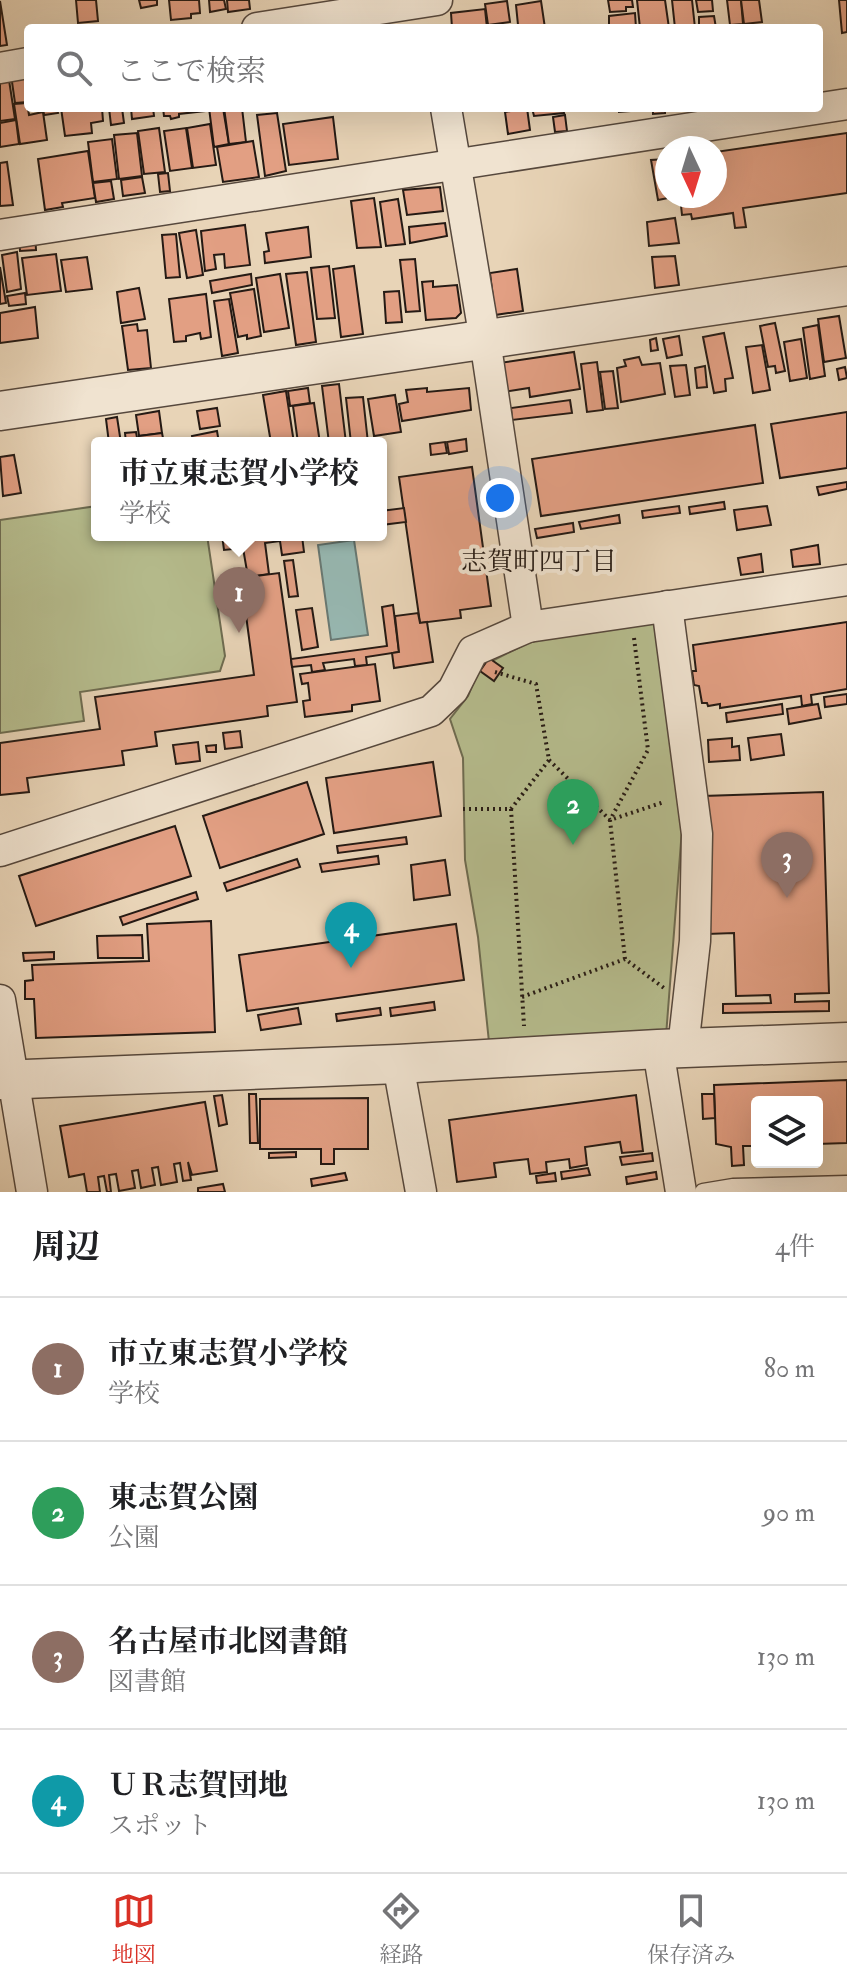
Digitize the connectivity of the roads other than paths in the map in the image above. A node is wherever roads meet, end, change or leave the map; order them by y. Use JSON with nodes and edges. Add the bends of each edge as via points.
{"nodes":[{"id":1,"x":431,"y":0,"type":"edge"},
{"id":2,"x":437,"y":0,"type":"edge"},
{"id":3,"x":282,"y":24,"type":"edge"},
{"id":4,"x":434,"y":24,"type":"edge"},
{"id":5,"x":24,"y":64,"type":"edge"},
{"id":6,"x":0,"y":68,"type":"edge"},
{"id":7,"x":847,"y":104,"type":"edge"},
{"id":8,"x":823,"y":108,"type":"edge"},
{"id":9,"x":447,"y":112,"type":"edge"},
{"id":10,"x":795,"y":112,"type":"edge"},
{"id":11,"x":454,"y":165,"type":"junction"},
{"id":12,"x":0,"y":235,"type":"edge"},
{"id":13,"x":847,"y":286,"type":"edge"},
{"id":14,"x":485,"y":340,"type":"junction"},
{"id":15,"x":0,"y":411,"type":"edge"},
{"id":16,"x":847,"y":580,"type":"edge"},
{"id":17,"x":667,"y":606,"type":"junction"},
{"id":18,"x":528,"y":627,"type":"junction"},
{"id":19,"x":0,"y":851,"type":"edge"},
{"id":20,"x":0,"y":1000,"type":"edge"},
{"id":21,"x":847,"y":1042,"type":"edge"},
{"id":22,"x":670,"y":1048,"type":"junction"},
{"id":23,"x":398,"y":1064,"type":"junction"},
{"id":24,"x":7,"y":1078,"type":"edge"},
{"id":25,"x":847,"y":1184,"type":"edge"},
{"id":26,"x":32,"y":1192,"type":"edge"},
{"id":27,"x":421,"y":1192,"type":"edge"},
{"id":28,"x":681,"y":1192,"type":"edge"},
{"id":29,"x":703,"y":1192,"type":"edge"}],
"edges":[{"from":1,"to":2,"type":"street"},
{"from":1,"to":3,"type":"street"},
{"from":1,"to":4,"type":"street"},
{"from":5,"to":6,"type":"street"},
{"from":7,"to":8,"type":"street"},
{"from":9,"to":11,"type":"street"},
{"from":10,"to":11,"type":"street"},
{"from":11,"to":12,"type":"street"},
{"from":11,"to":14,"type":"street"},
{"from":13,"to":14,"type":"street"},
{"from":14,"to":15,"type":"street"},
{"from":14,"to":18,"type":"street"},
{"from":16,"to":17,"type":"street"},
{"from":17,"to":18,"type":"street"},
{"from":17,"to":22,"type":"street","via":[[697,834],[688,1006]]},
{"from":18,"to":19,"type":"street","via":[[473,651],[453,690],[431,711]]},
{"from":20,"to":24,"type":"street"},
{"from":21,"to":22,"type":"street"},
{"from":22,"to":23,"type":"street"},
{"from":22,"to":28,"type":"street"},
{"from":23,"to":24,"type":"street"},
{"from":23,"to":27,"type":"street"},
{"from":24,"to":26,"type":"street"},
{"from":25,"to":29,"type":"lane"}]}
